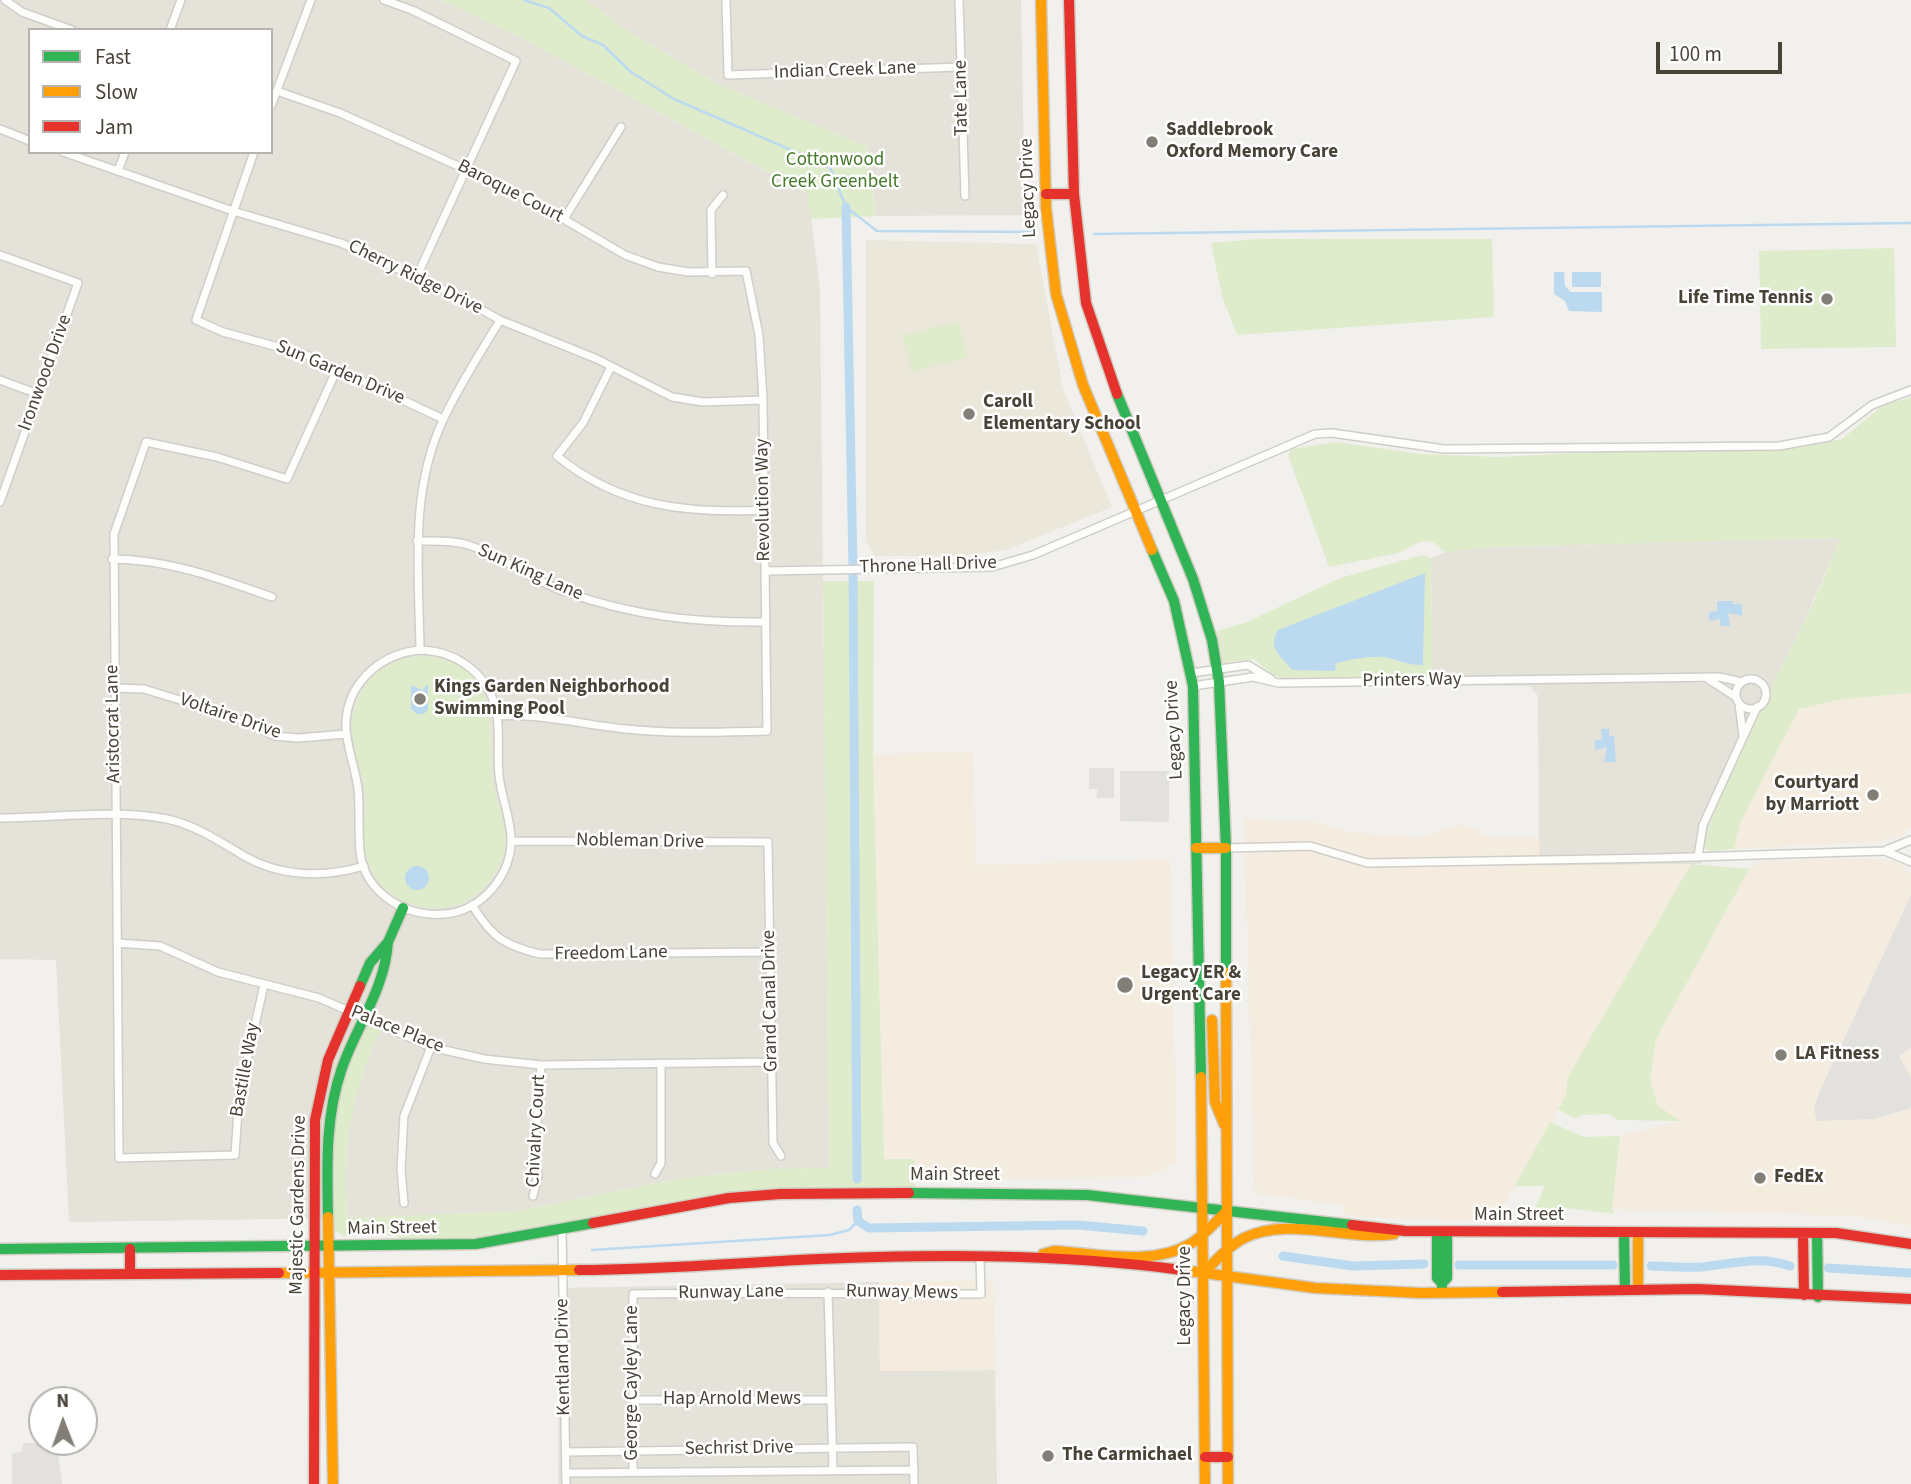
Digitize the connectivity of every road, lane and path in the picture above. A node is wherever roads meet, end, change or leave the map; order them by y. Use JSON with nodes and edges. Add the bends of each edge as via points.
{"nodes":[{"id":1,"x":5,"y":0,"type":"edge"},
{"id":2,"x":181,"y":0,"type":"edge"},
{"id":3,"x":311,"y":0,"type":"edge"},
{"id":4,"x":384,"y":0,"type":"edge"},
{"id":5,"x":726,"y":0,"type":"edge"},
{"id":6,"x":960,"y":0,"type":"edge"},
{"id":7,"x":1041,"y":0,"type":"edge"},
{"id":8,"x":1069,"y":0,"type":"edge"},
{"id":9,"x":66,"y":28,"type":"edge"},
{"id":10,"x":171,"y":28,"type":"edge"},
{"id":11,"x":961,"y":67,"type":"junction"},
{"id":12,"x":277,"y":90,"type":"junction"},
{"id":13,"x":273,"y":101,"type":"edge"},
{"id":14,"x":621,"y":127,"type":"dead end"},
{"id":15,"x":0,"y":129,"type":"edge"},
{"id":16,"x":28,"y":140,"type":"edge"},
{"id":17,"x":69,"y":154,"type":"edge"},
{"id":18,"x":124,"y":154,"type":"edge"},
{"id":19,"x":253,"y":154,"type":"edge"},
{"id":20,"x":467,"y":170,"type":"junction"},
{"id":21,"x":118,"y":171,"type":"junction"},
{"id":22,"x":1046,"y":194,"type":"junction"},
{"id":23,"x":1074,"y":194,"type":"junction"},
{"id":24,"x":723,"y":195,"type":"dead end"},
{"id":25,"x":964,"y":196,"type":"dead end"},
{"id":26,"x":233,"y":211,"type":"junction"},
{"id":27,"x":564,"y":219,"type":"junction"},
{"id":28,"x":0,"y":255,"type":"edge"},
{"id":29,"x":746,"y":271,"type":"joint"},
{"id":30,"x":712,"y":274,"type":"junction"},
{"id":31,"x":416,"y":278,"type":"junction"},
{"id":32,"x":500,"y":320,"type":"junction"},
{"id":33,"x":611,"y":367,"type":"junction"},
{"id":34,"x":337,"y":369,"type":"junction"},
{"id":35,"x":0,"y":380,"type":"edge"},
{"id":36,"x":1911,"y":390,"type":"edge"},
{"id":37,"x":38,"y":394,"type":"junction"},
{"id":38,"x":763,"y":400,"type":"junction"},
{"id":39,"x":443,"y":419,"type":"junction"},
{"id":40,"x":0,"y":502,"type":"edge"},
{"id":41,"x":1162,"y":502,"type":"junction"},
{"id":42,"x":765,"y":510,"type":"junction"},
{"id":43,"x":1138,"y":511,"type":"junction"},
{"id":44,"x":417,"y":541,"type":"junction"},
{"id":45,"x":112,"y":559,"type":"junction"},
{"id":46,"x":765,"y":571,"type":"junction"},
{"id":47,"x":272,"y":597,"type":"dead end"},
{"id":48,"x":766,"y":622,"type":"junction"},
{"id":49,"x":420,"y":650,"type":"junction"},
{"id":50,"x":1217,"y":669,"type":"junction"},
{"id":51,"x":1191,"y":673,"type":"junction"},
{"id":52,"x":1707,"y":679,"type":"junction"},
{"id":53,"x":1742,"y":681,"type":"junction"},
{"id":54,"x":1219,"y":682,"type":"junction"},
{"id":55,"x":1278,"y":683,"type":"junction"},
{"id":56,"x":1193,"y":686,"type":"junction"},
{"id":57,"x":114,"y":688,"type":"junction"},
{"id":58,"x":1738,"y":700,"type":"junction"},
{"id":59,"x":1757,"y":707,"type":"junction"},
{"id":60,"x":497,"y":716,"type":"junction"},
{"id":61,"x":347,"y":734,"type":"junction"},
{"id":62,"x":1742,"y":737,"type":"junction"},
{"id":63,"x":115,"y":816,"type":"junction"},
{"id":64,"x":0,"y":818,"type":"edge"},
{"id":65,"x":1911,"y":840,"type":"edge"},
{"id":66,"x":511,"y":841,"type":"junction"},
{"id":67,"x":768,"y":842,"type":"joint"},
{"id":68,"x":1196,"y":848,"type":"junction"},
{"id":69,"x":1226,"y":848,"type":"junction"},
{"id":70,"x":1884,"y":851,"type":"junction"},
{"id":71,"x":1698,"y":857,"type":"junction"},
{"id":72,"x":1911,"y":861,"type":"edge"},
{"id":73,"x":363,"y":866,"type":"junction"},
{"id":74,"x":472,"y":905,"type":"junction"},
{"id":75,"x":403,"y":908,"type":"junction"},
{"id":76,"x":388,"y":942,"type":"junction"},
{"id":77,"x":117,"y":943,"type":"junction"},
{"id":78,"x":770,"y":952,"type":"junction"},
{"id":79,"x":264,"y":985,"type":"junction"},
{"id":80,"x":349,"y":1012,"type":"junction"},
{"id":81,"x":364,"y":1018,"type":"junction"},
{"id":82,"x":1199,"y":1020,"type":"junction"},
{"id":83,"x":1212,"y":1020,"type":"junction"},
{"id":84,"x":1227,"y":1021,"type":"junction"},
{"id":85,"x":431,"y":1047,"type":"junction"},
{"id":86,"x":772,"y":1062,"type":"junction"},
{"id":87,"x":662,"y":1063,"type":"junction"},
{"id":88,"x":541,"y":1065,"type":"junction"},
{"id":89,"x":1227,"y":1131,"type":"junction"},
{"id":90,"x":234,"y":1154,"type":"joint"},
{"id":91,"x":781,"y":1156,"type":"dead end"},
{"id":92,"x":655,"y":1174,"type":"dead end"},
{"id":93,"x":533,"y":1196,"type":"dead end"},
{"id":94,"x":404,"y":1203,"type":"dead end"},
{"id":95,"x":1204,"y":1210,"type":"junction"},
{"id":96,"x":1227,"y":1211,"type":"junction"},
{"id":97,"x":562,"y":1229,"type":"junction"},
{"id":98,"x":1203,"y":1231,"type":"junction"},
{"id":99,"x":1405,"y":1231,"type":"junction"},
{"id":100,"x":1442,"y":1233,"type":"junction"},
{"id":101,"x":1624,"y":1233,"type":"junction"},
{"id":102,"x":1638,"y":1233,"type":"junction"},
{"id":103,"x":1803,"y":1233,"type":"junction"},
{"id":104,"x":1817,"y":1233,"type":"junction"},
{"id":105,"x":1911,"y":1244,"type":"edge"},
{"id":106,"x":314,"y":1248,"type":"junction"},
{"id":107,"x":329,"y":1248,"type":"junction"},
{"id":108,"x":130,"y":1249,"type":"junction"},
{"id":109,"x":1227,"y":1249,"type":"junction"},
{"id":110,"x":0,"y":1250,"type":"edge"},
{"id":111,"x":1029,"y":1257,"type":"junction"},
{"id":112,"x":980,"y":1258,"type":"junction"},
{"id":113,"x":563,"y":1270,"type":"junction"},
{"id":114,"x":314,"y":1273,"type":"junction"},
{"id":115,"x":330,"y":1273,"type":"junction"},
{"id":116,"x":1203,"y":1273,"type":"junction"},
{"id":117,"x":130,"y":1274,"type":"junction"},
{"id":118,"x":0,"y":1275,"type":"edge"},
{"id":119,"x":1228,"y":1277,"type":"junction"},
{"id":120,"x":1442,"y":1288,"type":"junction"},
{"id":121,"x":1625,"y":1289,"type":"junction"},
{"id":122,"x":1638,"y":1289,"type":"junction"},
{"id":123,"x":828,"y":1292,"type":"junction"},
{"id":124,"x":633,"y":1294,"type":"joint"},
{"id":125,"x":1804,"y":1295,"type":"junction"},
{"id":126,"x":1818,"y":1297,"type":"junction"},
{"id":127,"x":1911,"y":1299,"type":"edge"},
{"id":128,"x":634,"y":1400,"type":"junction"},
{"id":129,"x":831,"y":1400,"type":"junction"},
{"id":130,"x":314,"y":1407,"type":"junction"},
{"id":131,"x":332,"y":1407,"type":"junction"},
{"id":132,"x":832,"y":1448,"type":"junction"},
{"id":133,"x":633,"y":1450,"type":"junction"},
{"id":134,"x":566,"y":1452,"type":"junction"},
{"id":135,"x":1205,"y":1457,"type":"junction"},
{"id":136,"x":1228,"y":1457,"type":"junction"},
{"id":137,"x":833,"y":1469,"type":"junction"},
{"id":138,"x":914,"y":1470,"type":"junction"},
{"id":139,"x":633,"y":1471,"type":"junction"},
{"id":140,"x":566,"y":1473,"type":"junction"},
{"id":141,"x":314,"y":1484,"type":"edge"},
{"id":142,"x":333,"y":1484,"type":"edge"},
{"id":143,"x":566,"y":1484,"type":"edge"},
{"id":144,"x":914,"y":1484,"type":"edge"},
{"id":145,"x":1205,"y":1484,"type":"edge"},
{"id":146,"x":1228,"y":1484,"type":"edge"}],
"edges":[{"from":1,"to":9,"type":"street","via":[[22,12]]},
{"from":2,"to":10,"type":"street"},
{"from":3,"to":12,"type":"street"},
{"from":4,"to":20,"type":"street","via":[[516,61]]},
{"from":5,"to":11,"type":"street","name":"Indian Creek Lane","via":[[728,75]]},
{"from":6,"to":11,"type":"street","name":"Tate Lane"},
{"from":7,"to":22,"type":"main road","name":"Legacy Drive"},
{"from":8,"to":23,"type":"main road"},
{"from":11,"to":25,"type":"street","name":"Tate Lane"},
{"from":12,"to":13,"type":"street"},
{"from":12,"to":20,"type":"street","name":"Baroque Court"},
{"from":14,"to":27,"type":"street"},
{"from":15,"to":16,"type":"street"},
{"from":17,"to":21,"type":"street","name":"Cherry Ridge Drive"},
{"from":18,"to":21,"type":"street"},
{"from":19,"to":26,"type":"street"},
{"from":20,"to":27,"type":"street","name":"Baroque Court"},
{"from":20,"to":31,"type":"street"},
{"from":21,"to":26,"type":"street","name":"Cherry Ridge Drive"},
{"from":22,"to":23,"type":"main road"},
{"from":22,"to":43,"type":"main road","name":"Legacy Drive","via":[[1050,251],[1065,330],[1083,385]]},
{"from":23,"to":41,"type":"main road","via":[[1080,273],[1095,334]]},
{"from":24,"to":30,"type":"street","via":[[710,210]]},
{"from":26,"to":31,"type":"street","name":"Cherry Ridge Drive","via":[[341,243]]},
{"from":26,"to":34,"type":"street","name":"Sun Garden Drive","via":[[196,320],[223,332],[281,345]]},
{"from":27,"to":30,"type":"street","name":"Baroque Court","via":[[625,255]]},
{"from":28,"to":37,"type":"street","name":"Ironwood Drive","via":[[78,283]]},
{"from":29,"to":30,"type":"street","name":"Baroque Court"},
{"from":29,"to":38,"type":"street","name":"Revolution Way","via":[[760,335]]},
{"from":31,"to":32,"type":"street","name":"Cherry Ridge Drive"},
{"from":32,"to":33,"type":"street","name":"Cherry Ridge Drive"},
{"from":32,"to":39,"type":"street"},
{"from":33,"to":38,"type":"street","name":"Cherry Ridge Drive","via":[[672,397],[703,402]]},
{"from":33,"to":42,"type":"street","via":[[583,423],[557,456],[599,486],[637,501],[714,513]]},
{"from":34,"to":39,"type":"street","name":"Sun Garden Drive"},
{"from":34,"to":45,"type":"street","name":"Aristocrat Lane","via":[[287,479],[217,457],[146,442],[114,534]]},
{"from":35,"to":37,"type":"street"},
{"from":36,"to":41,"type":"street","name":"Throne Hall Drive","via":[[1872,405],[1829,437],[1779,446],[1444,449],[1315,434]]},
{"from":37,"to":40,"type":"street","name":"Ironwood Drive"},
{"from":38,"to":42,"type":"street","name":"Revolution Way"},
{"from":39,"to":44,"type":"street","via":[[419,502]]},
{"from":41,"to":43,"type":"street","name":"Throne Hall Drive"},
{"from":41,"to":50,"type":"main road","via":[[1203,608]]},
{"from":42,"to":46,"type":"street","name":"Revolution Way"},
{"from":43,"to":46,"type":"street","name":"Throne Hall Drive","via":[[992,567]]},
{"from":43,"to":51,"type":"main road","name":"Legacy Drive","via":[[1174,600]]},
{"from":44,"to":48,"type":"street","name":"Sun King Lane","via":[[468,545],[563,591],[613,608],[673,619]]},
{"from":44,"to":49,"type":"street"},
{"from":45,"to":47,"type":"street","via":[[167,564]]},
{"from":45,"to":57,"type":"street","name":"Aristocrat Lane"},
{"from":46,"to":48,"type":"street","name":"Revolution Way"},
{"from":48,"to":60,"type":"street","name":"Revolution Way","via":[[767,731],[651,732],[546,717]]},
{"from":49,"to":60,"type":"street","via":[[442,653],[472,668],[490,692]]},
{"from":49,"to":61,"type":"street","via":[[396,654],[363,678],[351,701]]},
{"from":50,"to":51,"type":"street"},
{"from":50,"to":54,"type":"main road"},
{"from":50,"to":55,"type":"street","via":[[1251,665]]},
{"from":51,"to":56,"type":"main road","name":"Legacy Drive"},
{"from":52,"to":53,"type":"street","name":"Printers Way"},
{"from":52,"to":55,"type":"street","name":"Printers Way"},
{"from":52,"to":58,"type":"street"},
{"from":53,"to":58,"type":"street"},
{"from":53,"to":59,"type":"street","via":[[1762,684],[1766,695]]},
{"from":54,"to":55,"type":"street","name":"Printers Way","via":[[1253,677]]},
{"from":54,"to":56,"type":"street","name":"Printers Way"},
{"from":54,"to":69,"type":"main road"},
{"from":56,"to":68,"type":"main road","name":"Legacy Drive"},
{"from":57,"to":61,"type":"street","name":"Voltaire Drive","via":[[157,693],[232,716],[275,736]]},
{"from":57,"to":63,"type":"street","name":"Aristocrat Lane"},
{"from":58,"to":59,"type":"street","via":[[1747,708]]},
{"from":58,"to":62,"type":"street"},
{"from":59,"to":62,"type":"street"},
{"from":60,"to":66,"type":"street","via":[[499,776]]},
{"from":61,"to":73,"type":"street","via":[[358,790]]},
{"from":62,"to":71,"type":"street","via":[[1703,825]]},
{"from":63,"to":64,"type":"street"},
{"from":63,"to":73,"type":"street","via":[[167,819],[197,828],[248,858],[308,875]]},
{"from":63,"to":77,"type":"street","name":"Aristocrat Lane"},
{"from":65,"to":70,"type":"street"},
{"from":65,"to":72,"type":"street"},
{"from":66,"to":67,"type":"street","name":"Nobleman Drive"},
{"from":66,"to":74,"type":"street","via":[[494,887]]},
{"from":67,"to":78,"type":"street","name":"Grand Canal Drive"},
{"from":68,"to":69,"type":"main road"},
{"from":68,"to":82,"type":"main road","name":"Legacy Drive"},
{"from":69,"to":71,"type":"street","via":[[1310,846],[1367,863]]},
{"from":69,"to":84,"type":"main road"},
{"from":70,"to":71,"type":"street"},
{"from":70,"to":72,"type":"street"},
{"from":73,"to":75,"type":"street","via":[[382,895]]},
{"from":74,"to":75,"type":"street","via":[[445,914]]},
{"from":74,"to":78,"type":"street","name":"Freedom Lane","via":[[495,936],[513,947],[540,954]]},
{"from":75,"to":76,"type":"main road","name":"Majestic Gardens Drive"},
{"from":76,"to":80,"type":"main road","name":"Majestic Gardens Drive","via":[[370,963]]},
{"from":76,"to":81,"type":"main road","name":"Majestic Gardens Drive","via":[[386,963]]},
{"from":77,"to":79,"type":"street","name":"Palace Place","via":[[160,946],[218,972]]},
{"from":77,"to":90,"type":"street","name":"Aristocrat Lane","via":[[119,1158]]},
{"from":78,"to":86,"type":"street","name":"Grand Canal Drive"},
{"from":79,"to":80,"type":"street","name":"Palace Place","via":[[319,998]]},
{"from":79,"to":90,"type":"street","name":"Bastille Way","via":[[239,1096]]},
{"from":80,"to":81,"type":"street","name":"Palace Place"},
{"from":80,"to":106,"type":"main road","name":"Majestic Gardens Drive","via":[[328,1060],[315,1120]]},
{"from":81,"to":85,"type":"street","name":"Palace Place"},
{"from":81,"to":107,"type":"main road","name":"Majestic Gardens Drive","via":[[344,1061],[332,1106],[327,1145]]},
{"from":82,"to":83,"type":"main road"},
{"from":82,"to":95,"type":"main road","name":"Legacy Drive"},
{"from":83,"to":84,"type":"main road"},
{"from":83,"to":89,"type":"main road","via":[[1215,1102]]},
{"from":84,"to":89,"type":"main road"},
{"from":85,"to":88,"type":"street","name":"Palace Place"},
{"from":85,"to":94,"type":"street","via":[[404,1116]]},
{"from":86,"to":87,"type":"street","name":"Palace Place"},
{"from":86,"to":91,"type":"street","name":"Grand Canal Drive","via":[[773,1143]]},
{"from":87,"to":88,"type":"street","name":"Palace Place"},
{"from":87,"to":92,"type":"street","via":[[661,1163]]},
{"from":88,"to":93,"type":"street","name":"Chivalry Court","via":[[535,1150],[538,1175]]},
{"from":89,"to":96,"type":"main road"},
{"from":95,"to":96,"type":"main road","name":"Main Street"},
{"from":95,"to":97,"type":"main road","name":"Main Street","via":[[1087,1195],[780,1194],[688,1202]]},
{"from":95,"to":98,"type":"main road","name":"Legacy Drive"},
{"from":96,"to":98,"type":"main road"},
{"from":96,"to":99,"type":"main road","name":"Main Street"},
{"from":96,"to":109,"type":"main road"},
{"from":97,"to":107,"type":"main road","name":"Main Street","via":[[476,1244]]},
{"from":97,"to":113,"type":"street","name":"Kentland Drive"},
{"from":98,"to":111,"type":"main road","via":[[1190,1244],[1165,1253],[1054,1251]]},
{"from":98,"to":116,"type":"main road","name":"Legacy Drive"},
{"from":99,"to":100,"type":"main road","name":"Main Street"},
{"from":99,"to":109,"type":"main road","via":[[1373,1239],[1266,1231]]},
{"from":100,"to":101,"type":"main road","name":"Main Street"},
{"from":100,"to":120,"type":"main road","via":[[1447,1278]]},
{"from":101,"to":102,"type":"main road","name":"Main Street"},
{"from":101,"to":121,"type":"main road"},
{"from":102,"to":103,"type":"main road","name":"Main Street"},
{"from":102,"to":122,"type":"main road"},
{"from":103,"to":104,"type":"main road","name":"Main Street"},
{"from":103,"to":125,"type":"main road"},
{"from":104,"to":105,"type":"main road","name":"Main Street"},
{"from":104,"to":126,"type":"main road"},
{"from":106,"to":107,"type":"main road","name":"Main Street"},
{"from":106,"to":108,"type":"main road","name":"Main Street"},
{"from":106,"to":114,"type":"main road","name":"Majestic Gardens Drive"},
{"from":107,"to":115,"type":"main road","name":"Majestic Gardens Drive"},
{"from":108,"to":110,"type":"main road","name":"Main Street"},
{"from":108,"to":117,"type":"main road"},
{"from":109,"to":116,"type":"main road"},
{"from":109,"to":119,"type":"main road"},
{"from":111,"to":112,"type":"main road"},
{"from":111,"to":116,"type":"main road"},
{"from":112,"to":113,"type":"main road"},
{"from":112,"to":123,"type":"street","name":"Runway Mews","via":[[981,1294]]},
{"from":113,"to":115,"type":"main road"},
{"from":113,"to":134,"type":"street","name":"Kentland Drive"},
{"from":114,"to":115,"type":"main road"},
{"from":114,"to":117,"type":"main road"},
{"from":114,"to":130,"type":"main road","name":"Majestic Gardens Drive"},
{"from":115,"to":131,"type":"main road","name":"Majestic Gardens Drive"},
{"from":116,"to":119,"type":"main road"},
{"from":116,"to":135,"type":"main road","name":"Legacy Drive"},
{"from":117,"to":118,"type":"main road"},
{"from":119,"to":120,"type":"main road","via":[[1315,1288]]},
{"from":119,"to":136,"type":"main road"},
{"from":120,"to":121,"type":"main road"},
{"from":121,"to":122,"type":"main road"},
{"from":122,"to":125,"type":"main road"},
{"from":123,"to":124,"type":"street","name":"Runway Lane"},
{"from":123,"to":129,"type":"street"},
{"from":124,"to":128,"type":"street","name":"George Cayley Lane"},
{"from":125,"to":126,"type":"main road"},
{"from":126,"to":127,"type":"main road"},
{"from":128,"to":129,"type":"street","name":"Hap Arnold Mews"},
{"from":128,"to":133,"type":"street","name":"George Cayley Lane"},
{"from":129,"to":132,"type":"street"},
{"from":130,"to":131,"type":"main road"},
{"from":130,"to":141,"type":"main road","name":"Majestic Gardens Drive"},
{"from":131,"to":142,"type":"main road","name":"Majestic Gardens Drive"},
{"from":132,"to":133,"type":"street","name":"Sechrist Drive"},
{"from":132,"to":137,"type":"street"},
{"from":132,"to":138,"type":"street","name":"Sechrist Drive","via":[[913,1447]]},
{"from":133,"to":134,"type":"street","name":"Sechrist Drive"},
{"from":133,"to":139,"type":"street","name":"George Cayley Lane"},
{"from":134,"to":140,"type":"street","name":"Kentland Drive"},
{"from":135,"to":136,"type":"main road"},
{"from":135,"to":145,"type":"main road","name":"Legacy Drive"},
{"from":136,"to":146,"type":"main road"},
{"from":137,"to":138,"type":"street","name":"Sechrist Drive"},
{"from":137,"to":139,"type":"street","name":"Sechrist Drive"},
{"from":138,"to":144,"type":"street"},
{"from":139,"to":140,"type":"street","name":"Sechrist Drive"},
{"from":140,"to":143,"type":"street","name":"Kentland Drive"}]}
